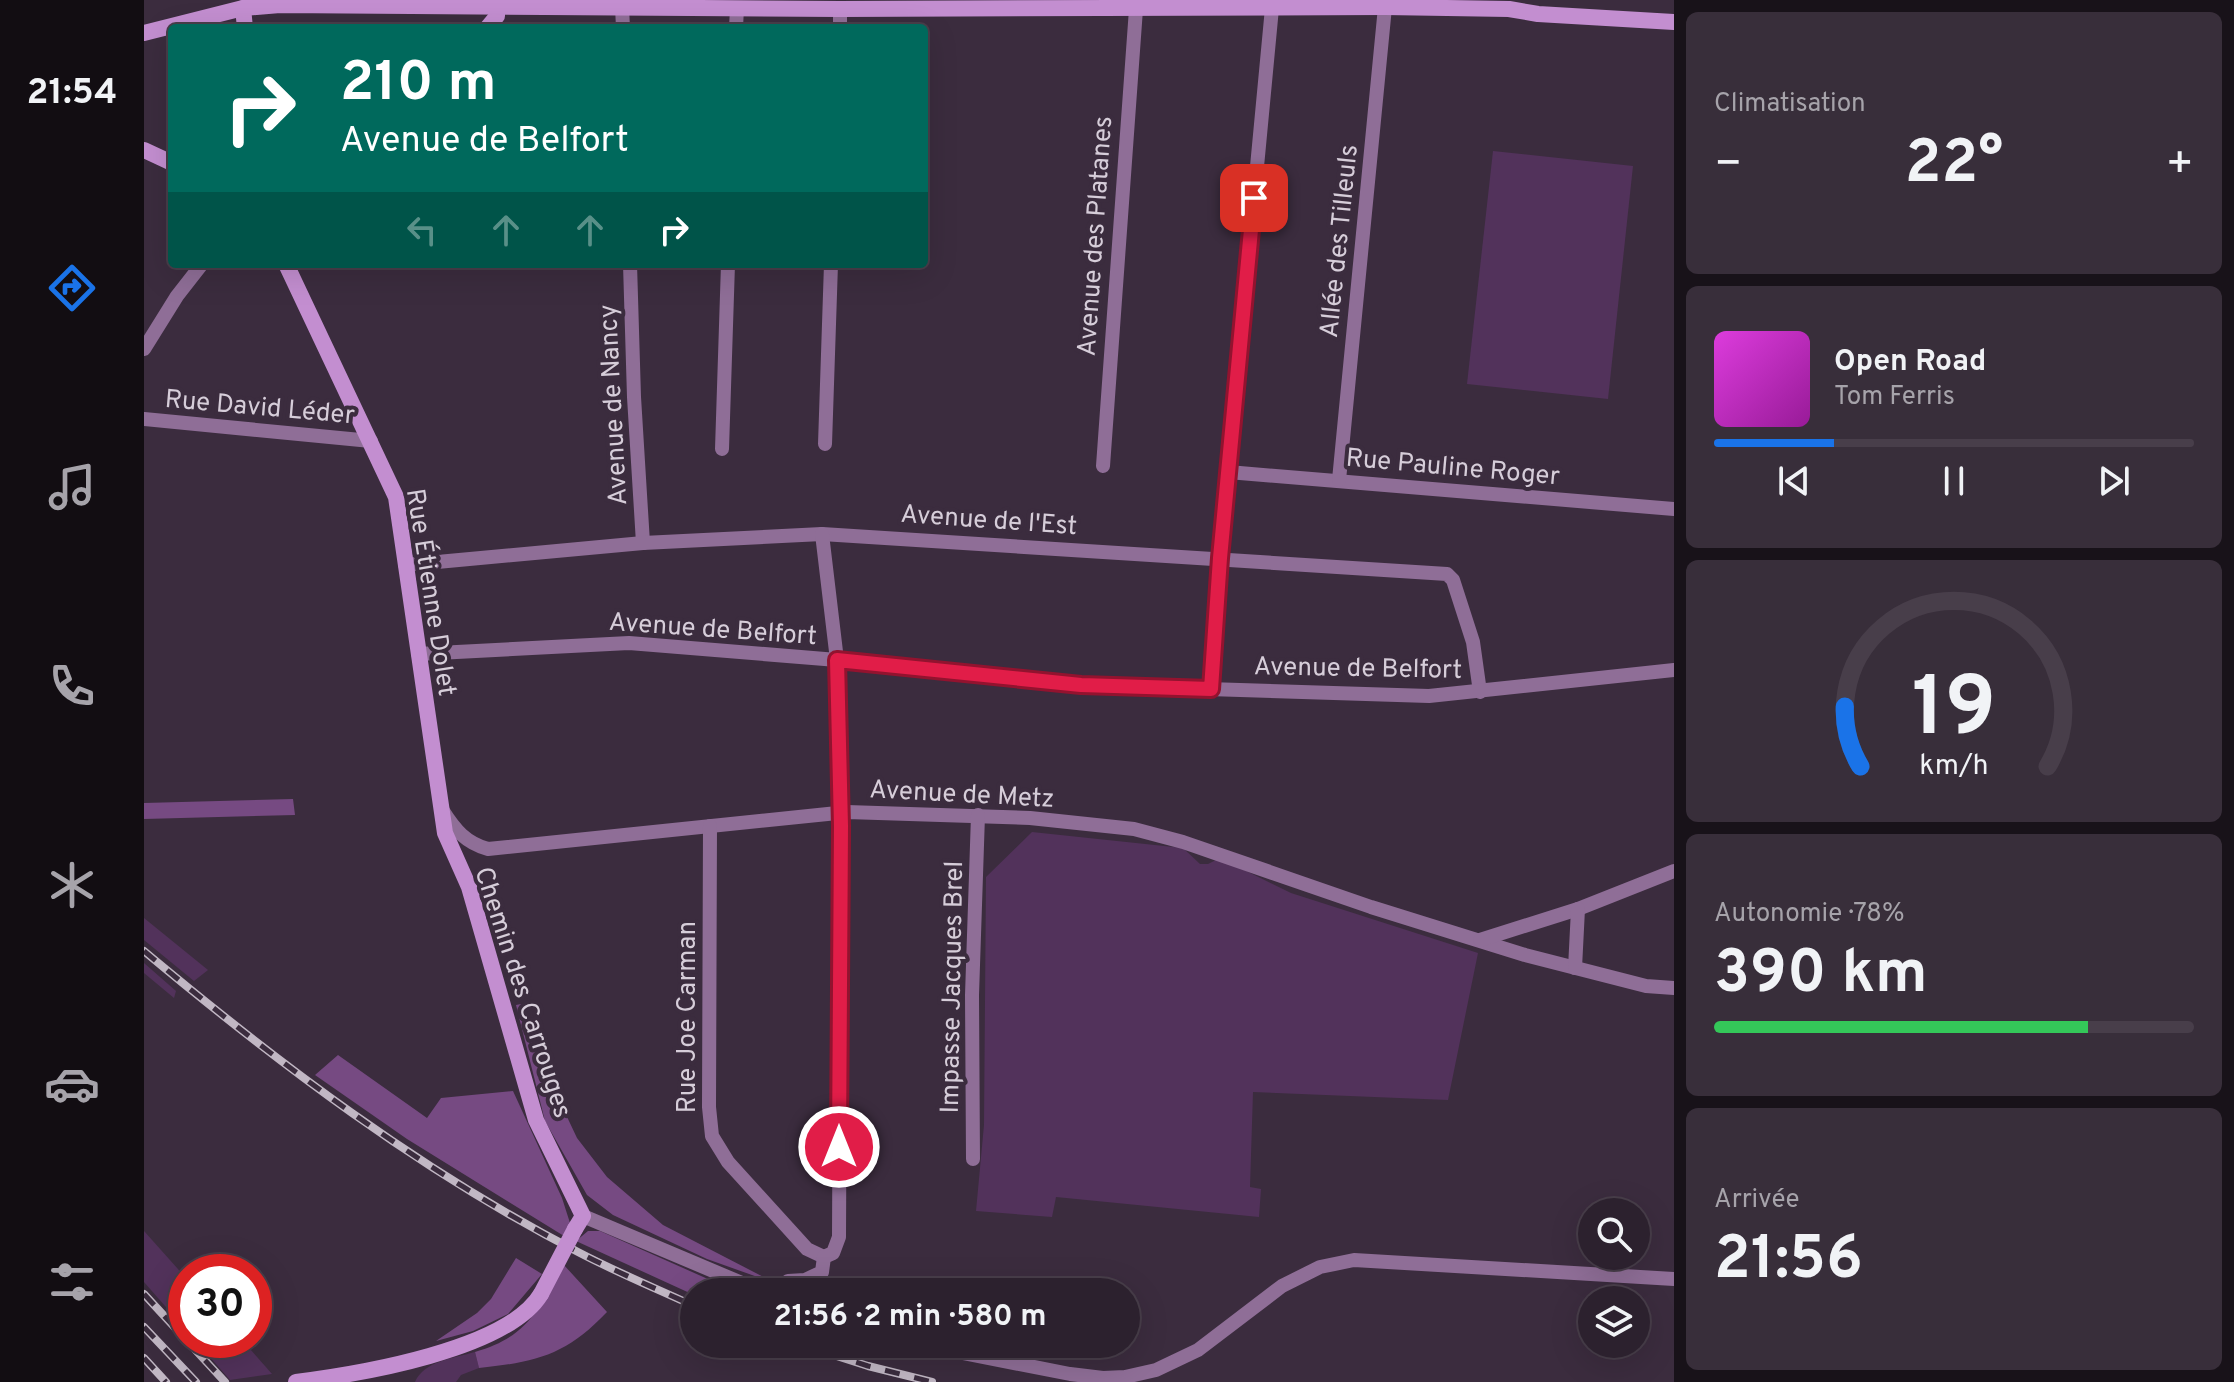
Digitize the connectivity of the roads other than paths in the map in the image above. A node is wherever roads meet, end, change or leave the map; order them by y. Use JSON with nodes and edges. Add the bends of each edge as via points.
{"nodes":[{"id":1,"x":497,"y":7,"type":"junction"},
{"id":2,"x":622,"y":7,"type":"junction"},
{"id":3,"x":1385,"y":7,"type":"junction"},
{"id":4,"x":243,"y":8,"type":"junction"},
{"id":5,"x":737,"y":8,"type":"junction"},
{"id":6,"x":1272,"y":8,"type":"junction"},
{"id":7,"x":840,"y":9,"type":"junction"},
{"id":8,"x":1136,"y":9,"type":"junction"},
{"id":9,"x":1525,"y":10,"type":"junction"},
{"id":10,"x":1674,"y":11,"type":"edge"},
{"id":11,"x":1674,"y":22,"type":"edge"},
{"id":12,"x":180,"y":24,"type":"edge"},
{"id":13,"x":245,"y":24,"type":"edge"},
{"id":14,"x":490,"y":24,"type":"edge"},
{"id":15,"x":623,"y":24,"type":"edge"},
{"id":16,"x":736,"y":24,"type":"edge"},
{"id":17,"x":840,"y":24,"type":"edge"},
{"id":18,"x":168,"y":27,"type":"edge"},
{"id":19,"x":144,"y":33,"type":"edge"},
{"id":20,"x":144,"y":150,"type":"edge"},
{"id":21,"x":168,"y":161,"type":"edge"},
{"id":22,"x":199,"y":268,"type":"edge"},
{"id":23,"x":288,"y":268,"type":"edge"},
{"id":24,"x":630,"y":268,"type":"edge"},
{"id":25,"x":728,"y":268,"type":"edge"},
{"id":26,"x":831,"y":268,"type":"edge"},
{"id":27,"x":144,"y":349,"type":"edge"},
{"id":28,"x":144,"y":419,"type":"edge"},
{"id":29,"x":371,"y":441,"type":"junction"},
{"id":30,"x":825,"y":444,"type":"dead end"},
{"id":31,"x":722,"y":449,"type":"dead end"},
{"id":32,"x":1103,"y":466,"type":"dead end"},
{"id":33,"x":1228,"y":472,"type":"junction"},
{"id":34,"x":1339,"y":480,"type":"junction"},
{"id":35,"x":1674,"y":509,"type":"edge"},
{"id":36,"x":822,"y":534,"type":"junction"},
{"id":37,"x":643,"y":543,"type":"junction"},
{"id":38,"x":1220,"y":558,"type":"junction"},
{"id":39,"x":405,"y":565,"type":"junction"},
{"id":40,"x":418,"y":654,"type":"junction"},
{"id":41,"x":837,"y":660,"type":"junction"},
{"id":42,"x":1674,"y":670,"type":"edge"},
{"id":43,"x":1211,"y":689,"type":"junction"},
{"id":44,"x":1480,"y":692,"type":"junction"},
{"id":45,"x":443,"y":811,"type":"junction"},
{"id":46,"x":841,"y":812,"type":"junction"},
{"id":47,"x":978,"y":815,"type":"junction"},
{"id":48,"x":710,"y":826,"type":"junction"},
{"id":49,"x":453,"y":852,"type":"joint"},
{"id":50,"x":1674,"y":871,"type":"edge"},
{"id":51,"x":1578,"y":909,"type":"junction"},
{"id":52,"x":1479,"y":940,"type":"junction"},
{"id":53,"x":1575,"y":968,"type":"junction"},
{"id":54,"x":1674,"y":988,"type":"edge"},
{"id":55,"x":973,"y":1159,"type":"dead end"},
{"id":56,"x":579,"y":1223,"type":"junction"},
{"id":57,"x":824,"y":1257,"type":"junction"},
{"id":58,"x":726,"y":1278,"type":"edge"},
{"id":59,"x":809,"y":1278,"type":"edge"},
{"id":60,"x":1674,"y":1279,"type":"edge"},
{"id":61,"x":988,"y":1358,"type":"edge"},
{"id":62,"x":386,"y":1374,"type":"edge"},
{"id":63,"x":296,"y":1382,"type":"edge"}],
"edges":[{"from":1,"to":2,"type":"street"},
{"from":1,"to":4,"type":"street"},
{"from":1,"to":14,"type":"street"},
{"from":2,"to":5,"type":"street"},
{"from":2,"to":15,"type":"street"},
{"from":3,"to":6,"type":"street"},
{"from":3,"to":9,"type":"street"},
{"from":3,"to":34,"type":"street","name":"Allée des Tilleuls"},
{"from":4,"to":12,"type":"street"},
{"from":4,"to":13,"type":"street"},
{"from":5,"to":7,"type":"street"},
{"from":5,"to":16,"type":"street"},
{"from":6,"to":8,"type":"street"},
{"from":6,"to":33,"type":"street"},
{"from":7,"to":8,"type":"street"},
{"from":7,"to":17,"type":"street"},
{"from":8,"to":32,"type":"street","name":"Avenue des Platanes"},
{"from":9,"to":10,"type":"street","via":[[1538,6]]},
{"from":9,"to":11,"type":"street"},
{"from":18,"to":19,"type":"street"},
{"from":20,"to":21,"type":"street"},
{"from":22,"to":27,"type":"street"},
{"from":23,"to":29,"type":"street","name":"Rue Étienne Dolet"},
{"from":24,"to":37,"type":"street","name":"Avenue de Nancy"},
{"from":25,"to":31,"type":"street"},
{"from":26,"to":30,"type":"street"},
{"from":28,"to":29,"type":"street","name":"Rue David Léder"},
{"from":29,"to":39,"type":"street","name":"Rue Étienne Dolet","via":[[396,497]]},
{"from":33,"to":34,"type":"street","name":"Rue Pauline Roger"},
{"from":33,"to":38,"type":"street"},
{"from":34,"to":35,"type":"street","name":"Rue Pauline Roger"},
{"from":36,"to":37,"type":"street","name":"Avenue de l'Est"},
{"from":36,"to":38,"type":"street","name":"Avenue de l'Est"},
{"from":36,"to":41,"type":"street"},
{"from":37,"to":39,"type":"street","name":"Avenue de l'Est"},
{"from":38,"to":43,"type":"street"},
{"from":38,"to":44,"type":"street","name":"Avenue de l'Est","via":[[1447,574],[1473,642]]},
{"from":39,"to":40,"type":"street","name":"Rue Étienne Dolet"},
{"from":40,"to":41,"type":"street","name":"Avenue de Belfort","via":[[629,643]]},
{"from":40,"to":45,"type":"street","name":"Rue Étienne Dolet"},
{"from":41,"to":43,"type":"street","name":"Avenue de Belfort","via":[[1081,685]]},
{"from":41,"to":46,"type":"street"},
{"from":42,"to":44,"type":"street","name":"Avenue de Belfort"},
{"from":43,"to":44,"type":"street","name":"Avenue de Belfort","via":[[1429,696]]},
{"from":45,"to":48,"type":"street","name":"Avenue de Metz","via":[[455,830],[488,849]]},
{"from":45,"to":49,"type":"street","name":"Rue Étienne Dolet"},
{"from":46,"to":47,"type":"street","name":"Avenue de Metz"},
{"from":46,"to":48,"type":"street","name":"Avenue de Metz"},
{"from":46,"to":57,"type":"street","via":[[839,1237],[833,1253]]},
{"from":47,"to":52,"type":"street","name":"Avenue de Metz","via":[[1134,829]]},
{"from":47,"to":55,"type":"street","name":"Impasse Jacques Brel"},
{"from":48,"to":57,"type":"street","name":"Rue Joe Carman","via":[[712,1136],[728,1162],[807,1249]]},
{"from":49,"to":56,"type":"street","name":"Chemin des Carrouges","via":[[469,887],[536,1120]]},
{"from":50,"to":51,"type":"street"},
{"from":51,"to":52,"type":"street"},
{"from":51,"to":53,"type":"street"},
{"from":52,"to":53,"type":"street","name":"Avenue de Metz"},
{"from":53,"to":54,"type":"street","name":"Avenue de Metz"},
{"from":56,"to":58,"type":"street"},
{"from":56,"to":62,"type":"street","bridge":true,"via":[[527,1312],[467,1345]]},
{"from":57,"to":59,"type":"street","via":[[822,1272]]},
{"from":60,"to":61,"type":"street","via":[[1354,1260],[1320,1267],[1282,1286],[1198,1350],[1156,1370],[1103,1378]]},
{"from":62,"to":63,"type":"street"}]}
